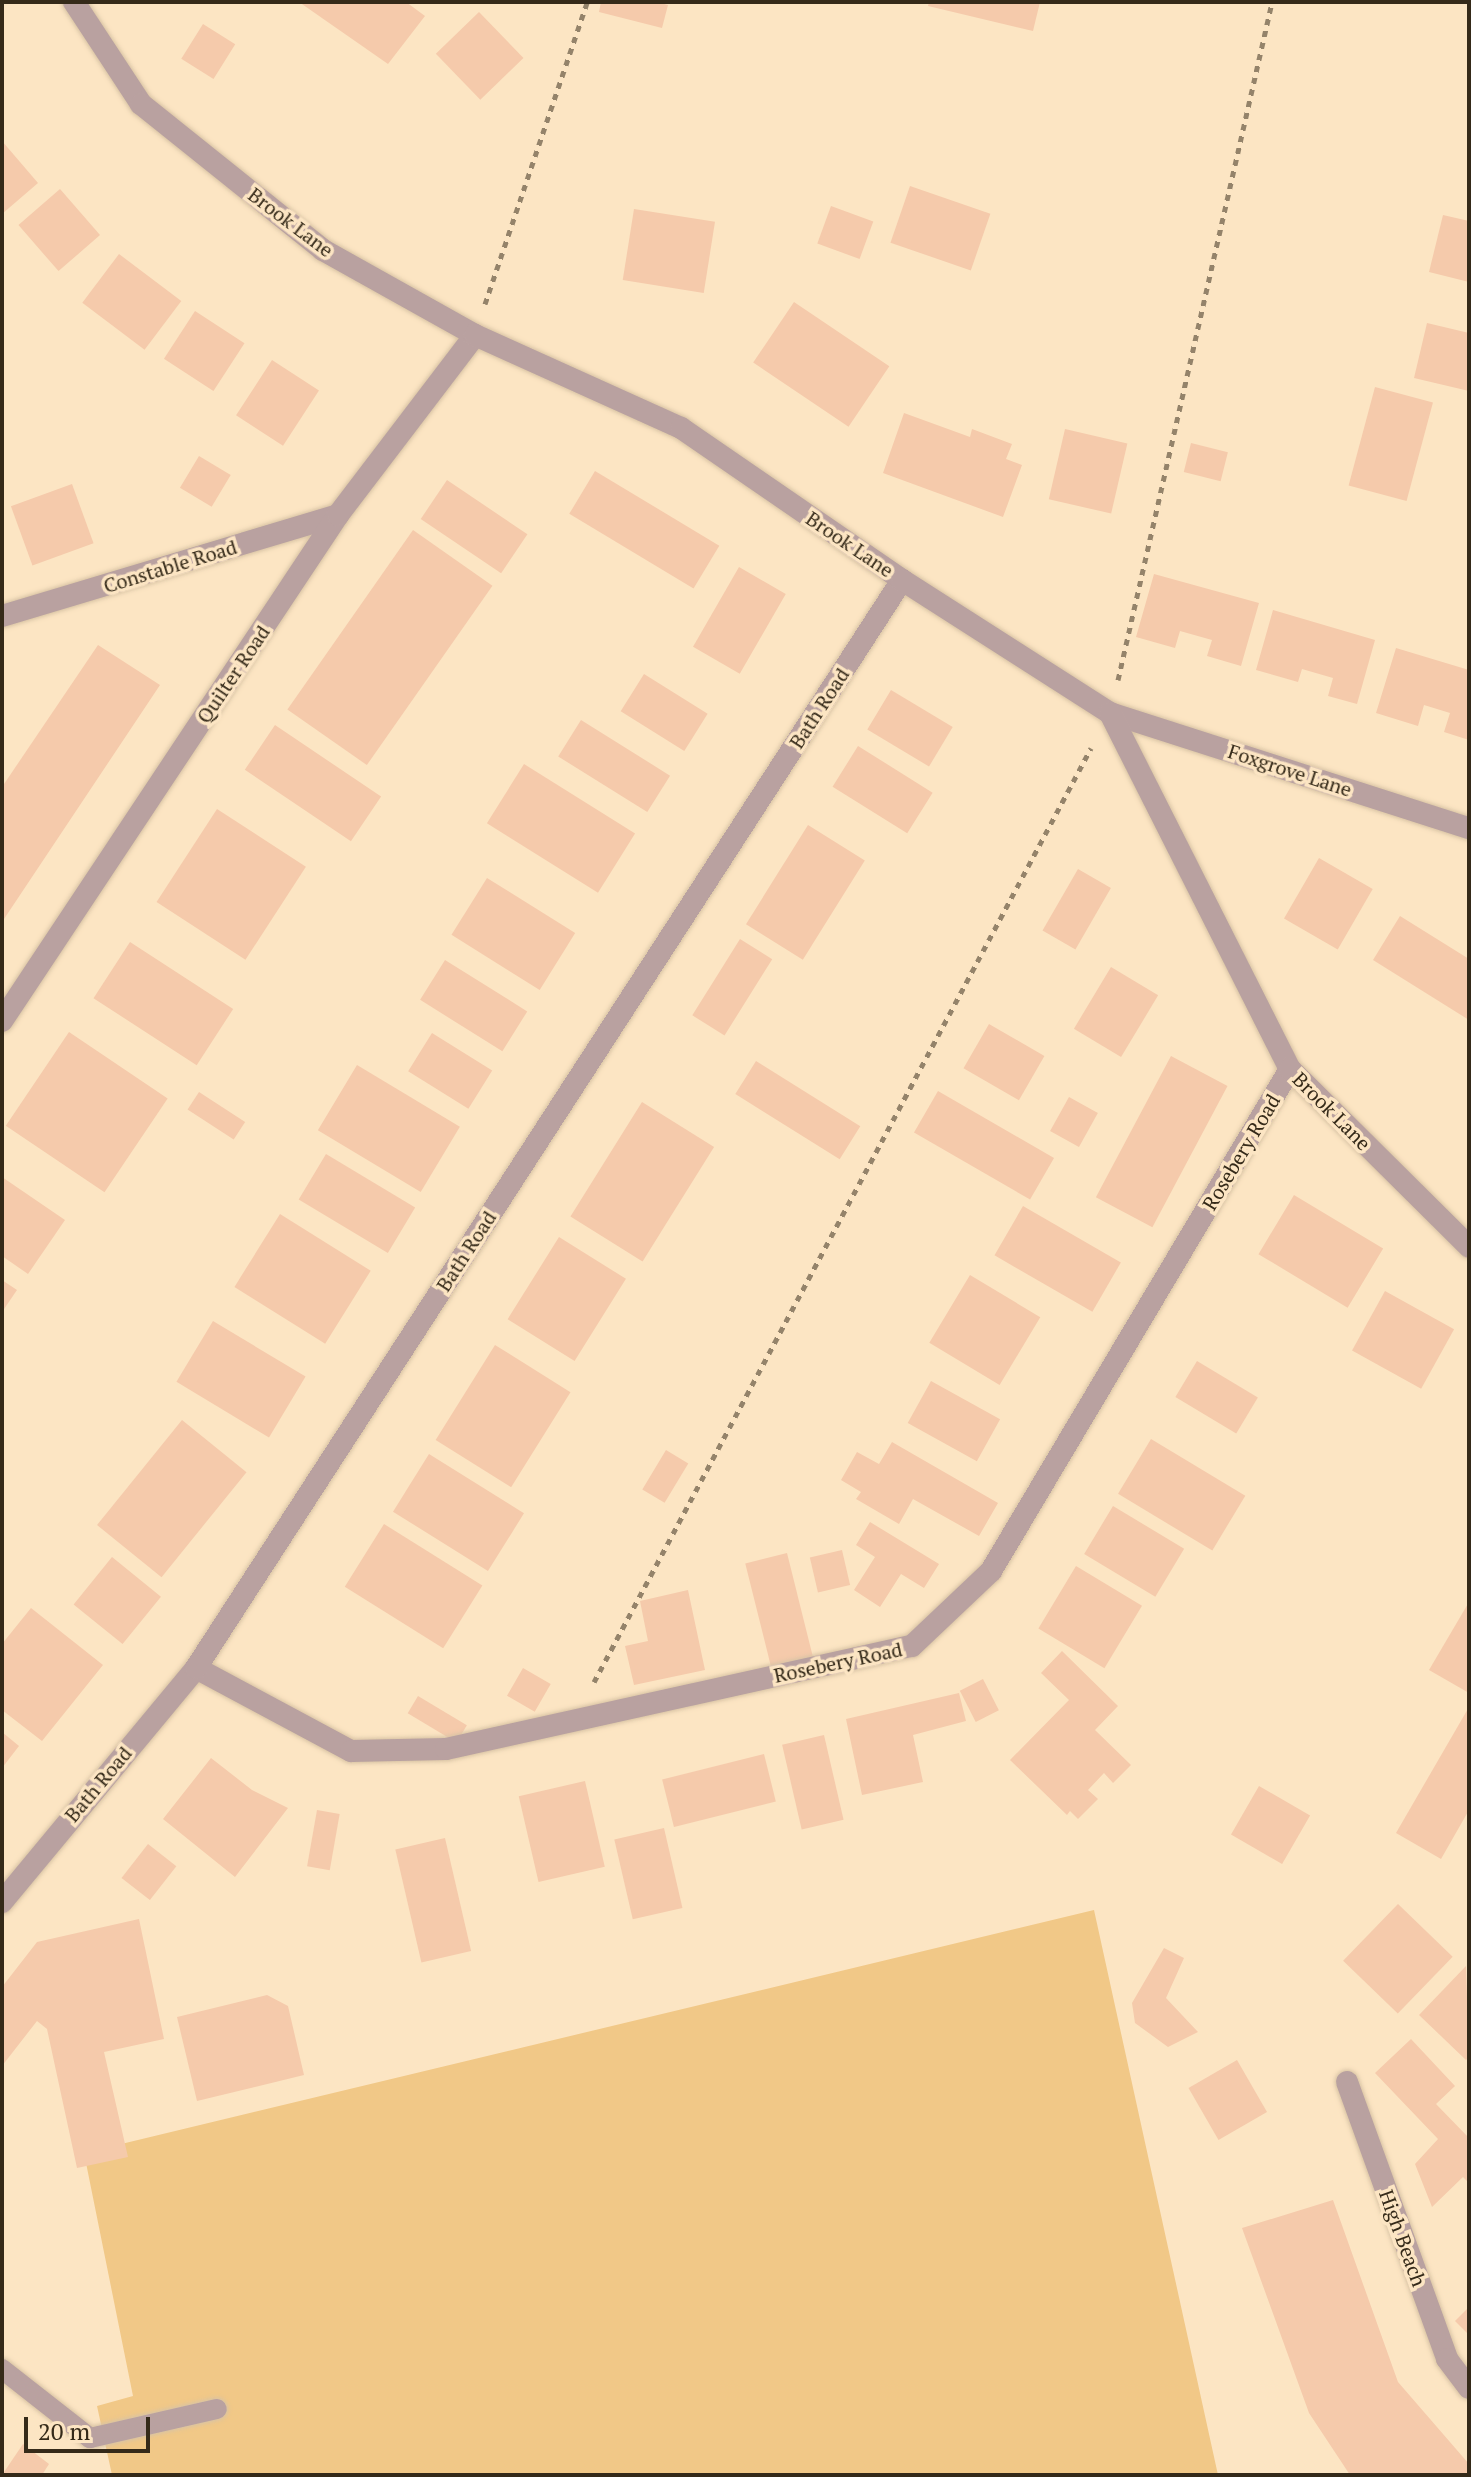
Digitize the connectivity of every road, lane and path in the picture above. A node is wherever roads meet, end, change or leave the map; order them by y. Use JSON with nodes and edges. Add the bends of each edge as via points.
{"nodes":[{"id":1,"x":74,"y":2,"type":"edge"},
{"id":2,"x":587,"y":2,"type":"edge"},
{"id":3,"x":1272,"y":2,"type":"edge"},
{"id":4,"x":475,"y":335,"type":"junction"},
{"id":5,"x":338,"y":515,"type":"junction"},
{"id":6,"x":902,"y":580,"type":"junction"},
{"id":7,"x":2,"y":616,"type":"edge"},
{"id":8,"x":1110,"y":713,"type":"junction"},
{"id":9,"x":1469,"y":828,"type":"edge"},
{"id":10,"x":2,"y":1021,"type":"edge"},
{"id":11,"x":1290,"y":1069,"type":"junction"},
{"id":12,"x":1469,"y":1247,"type":"edge"},
{"id":13,"x":196,"y":1668,"type":"junction"},
{"id":14,"x":573,"y":1720,"type":"junction"},
{"id":15,"x":2,"y":1902,"type":"edge"},
{"id":16,"x":1347,"y":2082,"type":"dead end"},
{"id":17,"x":2,"y":2369,"type":"edge"},
{"id":18,"x":1469,"y":2388,"type":"edge"},
{"id":19,"x":217,"y":2409,"type":"dead end"}],
"edges":[{"from":1,"to":4,"type":"street","name":"Brook Lane","via":[[141,104],[323,250]]},
{"from":2,"to":4,"type":"path"},
{"from":3,"to":8,"type":"path"},
{"from":4,"to":5,"type":"street","name":"Quilter Road"},
{"from":4,"to":6,"type":"street","name":"Brook Lane","via":[[681,428]]},
{"from":5,"to":7,"type":"street","name":"Constable Road"},
{"from":5,"to":10,"type":"street","name":"Quilter Road"},
{"from":6,"to":8,"type":"street","name":"Brook Lane"},
{"from":6,"to":13,"type":"street","name":"Bath Road"},
{"from":8,"to":9,"type":"street","name":"Foxgrove Lane"},
{"from":8,"to":11,"type":"street","name":"Brook Lane"},
{"from":8,"to":14,"type":"path"},
{"from":11,"to":12,"type":"street","name":"Brook Lane"},
{"from":11,"to":14,"type":"street","name":"Rosebery Road","via":[[991,1571],[912,1646]]},
{"from":13,"to":14,"type":"street","name":"Rosebery Road","via":[[351,1751],[446,1749]]},
{"from":13,"to":15,"type":"street","name":"Bath Road"},
{"from":16,"to":18,"type":"street","name":"High Beach","via":[[1447,2359]]},
{"from":17,"to":19,"type":"lane","via":[[90,2438]]}]}
